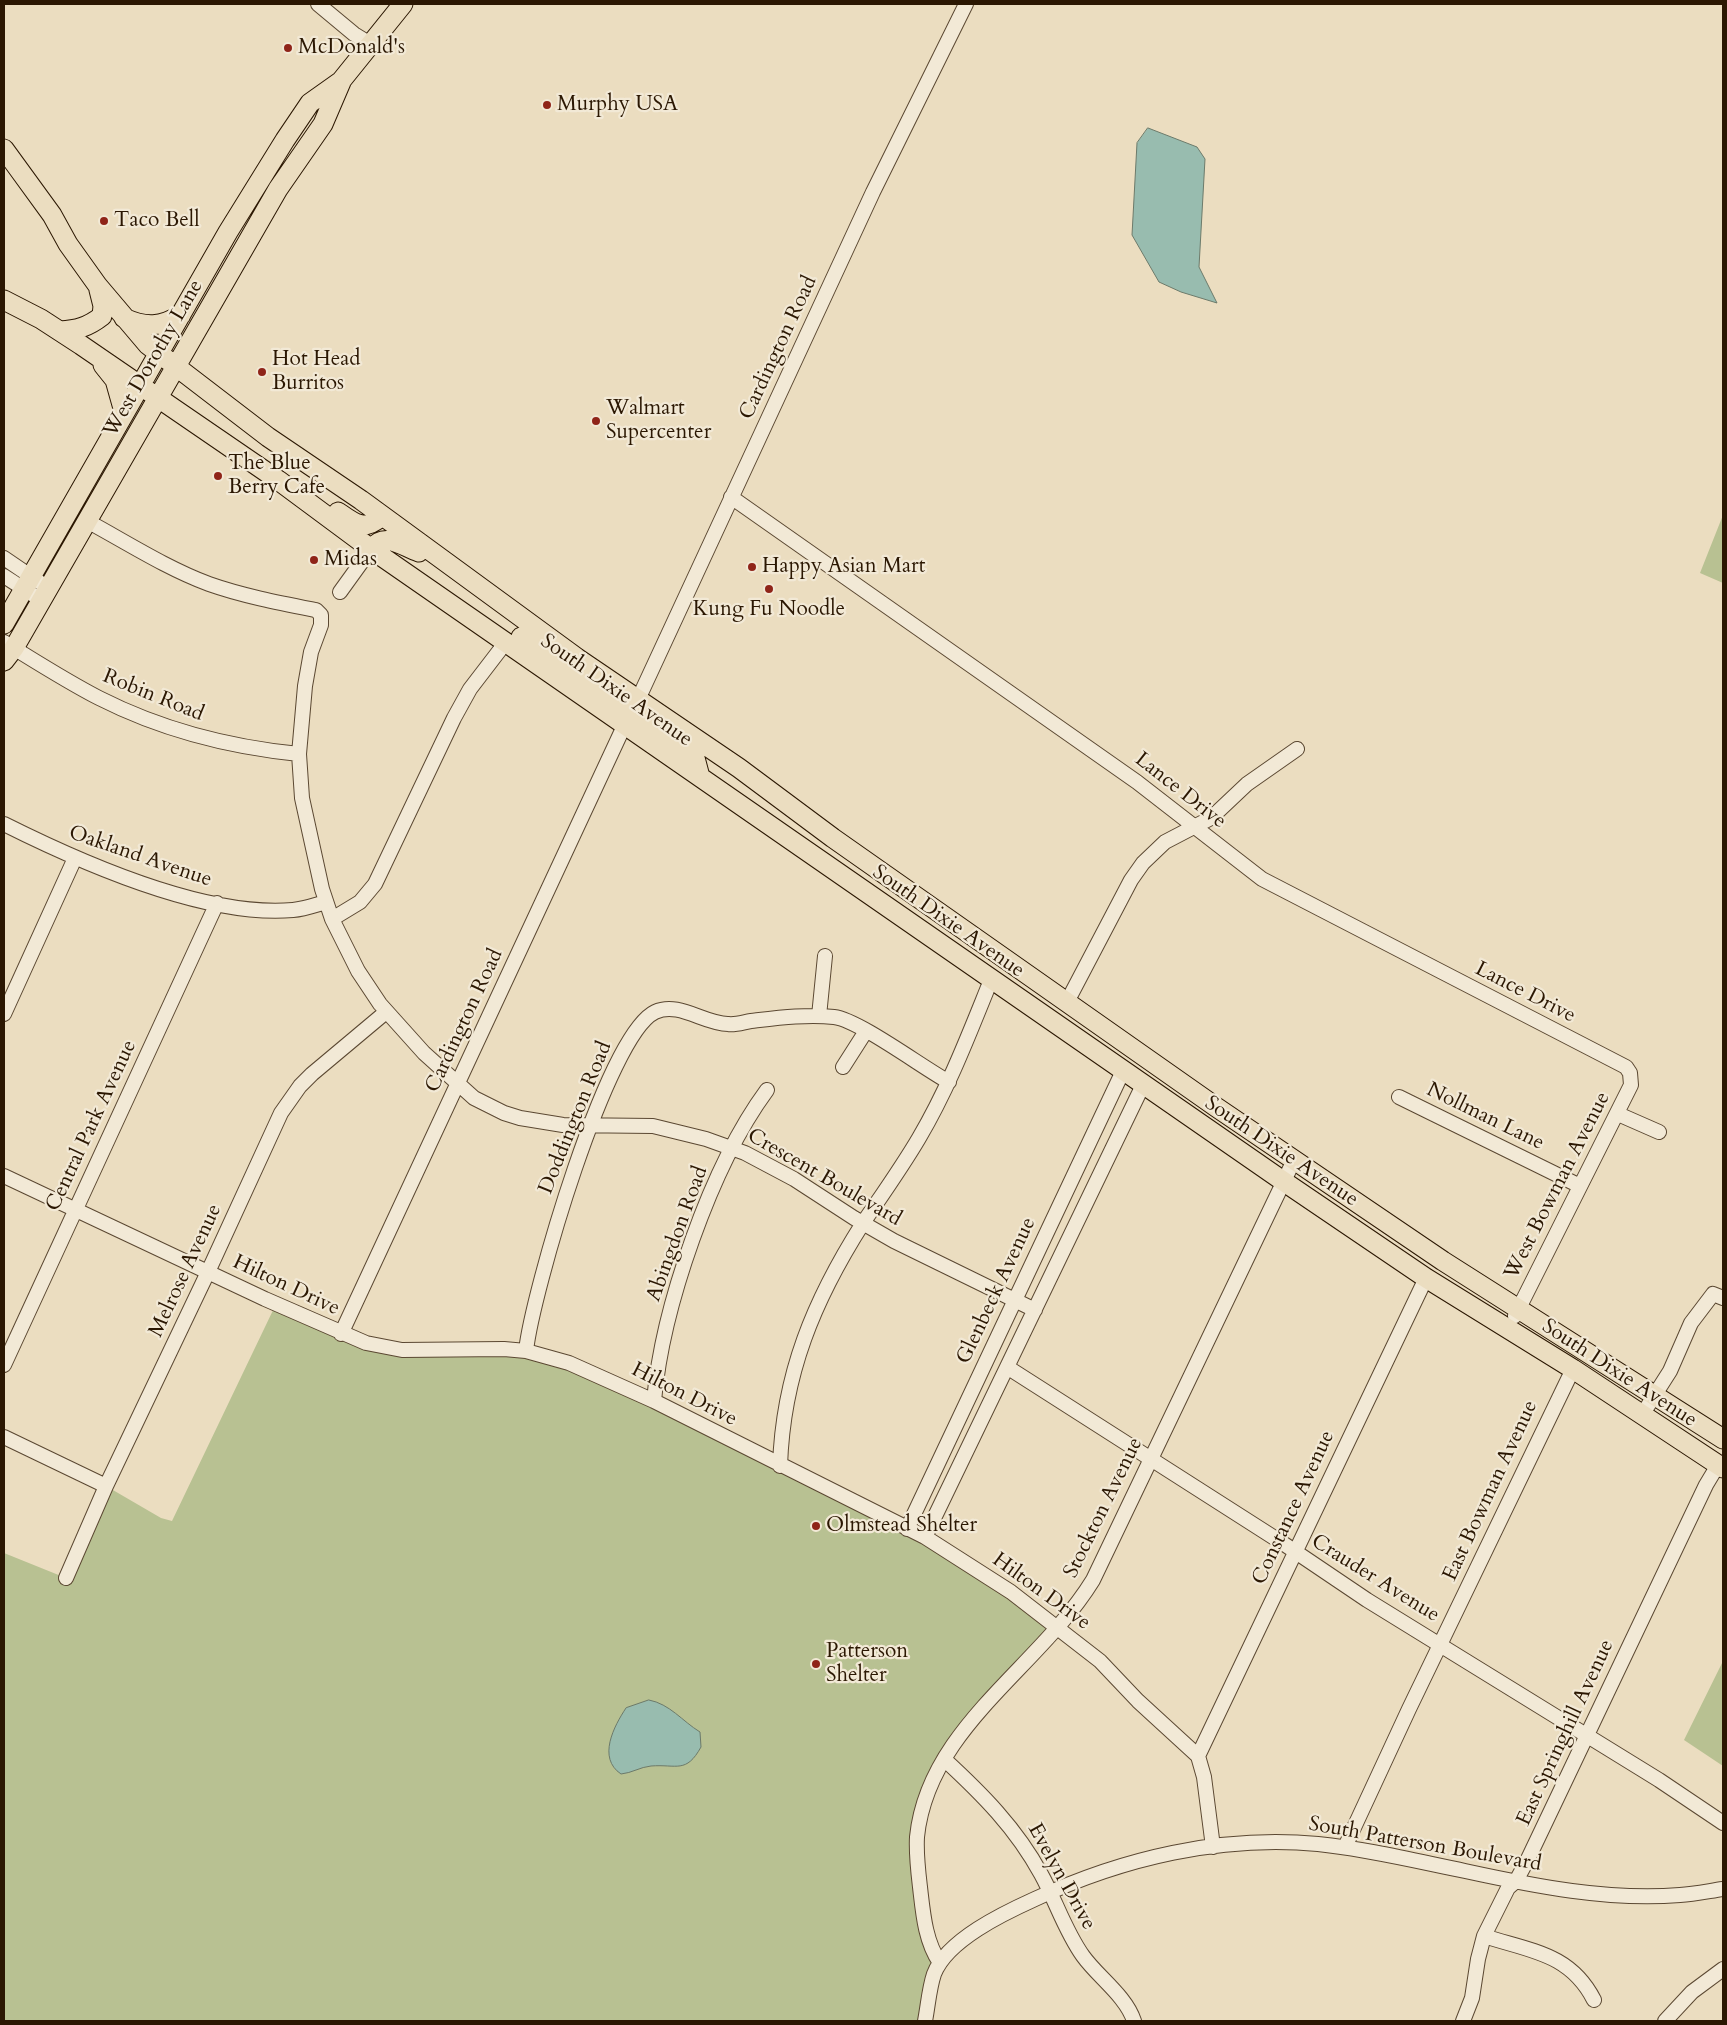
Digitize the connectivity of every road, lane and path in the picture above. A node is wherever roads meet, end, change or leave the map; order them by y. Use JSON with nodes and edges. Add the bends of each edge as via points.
{"nodes":[{"id":1,"x":318,"y":4,"type":"edge"},
{"id":2,"x":403,"y":4,"type":"edge"},
{"id":3,"x":966,"y":4,"type":"edge"},
{"id":4,"x":372,"y":45,"type":"junction"},
{"id":5,"x":341,"y":81,"type":"junction"},
{"id":6,"x":4,"y":148,"type":"edge"},
{"id":7,"x":98,"y":286,"type":"junction"},
{"id":8,"x":4,"y":300,"type":"edge"},
{"id":9,"x":181,"y":315,"type":"junction"},
{"id":10,"x":123,"y":318,"type":"junction"},
{"id":11,"x":60,"y":331,"type":"junction"},
{"id":12,"x":195,"y":335,"type":"junction"},
{"id":13,"x":160,"y":354,"type":"junction"},
{"id":14,"x":96,"y":356,"type":"junction"},
{"id":15,"x":176,"y":365,"type":"junction"},
{"id":16,"x":140,"y":386,"type":"junction"},
{"id":17,"x":214,"y":394,"type":"junction"},
{"id":18,"x":157,"y":398,"type":"junction"},
{"id":19,"x":124,"y":412,"type":"junction"},
{"id":20,"x":278,"y":480,"type":"junction"},
{"id":21,"x":731,"y":497,"type":"junction"},
{"id":22,"x":382,"y":516,"type":"junction"},
{"id":23,"x":87,"y":520,"type":"junction"},
{"id":24,"x":371,"y":549,"type":"junction"},
{"id":25,"x":4,"y":558,"type":"edge"},
{"id":26,"x":442,"y":559,"type":"junction"},
{"id":27,"x":4,"y":576,"type":"edge"},
{"id":28,"x":37,"y":589,"type":"junction"},
{"id":29,"x":340,"y":592,"type":"dead end"},
{"id":30,"x":488,"y":595,"type":"junction"},
{"id":31,"x":4,"y":624,"type":"edge"},
{"id":32,"x":506,"y":642,"type":"junction"},
{"id":33,"x":7,"y":650,"type":"edge"},
{"id":34,"x":577,"y":658,"type":"junction"},
{"id":35,"x":632,"y":711,"type":"junction"},
{"id":36,"x":1297,"y":749,"type":"dead end"},
{"id":37,"x":299,"y":754,"type":"junction"},
{"id":38,"x":4,"y":824,"type":"edge"},
{"id":39,"x":1195,"y":826,"type":"junction"},
{"id":40,"x":75,"y":858,"type":"junction"},
{"id":41,"x":326,"y":902,"type":"junction"},
{"id":42,"x":217,"y":904,"type":"junction"},
{"id":43,"x":332,"y":919,"type":"junction"},
{"id":44,"x":825,"y":956,"type":"dead end"},
{"id":45,"x":991,"y":980,"type":"junction"},
{"id":46,"x":1067,"y":1002,"type":"junction"},
{"id":47,"x":386,"y":1012,"type":"junction"},
{"id":48,"x":4,"y":1014,"type":"edge"},
{"id":49,"x":819,"y":1016,"type":"junction"},
{"id":50,"x":866,"y":1031,"type":"junction"},
{"id":51,"x":843,"y":1067,"type":"dead end"},
{"id":52,"x":1123,"y":1071,"type":"junction"},
{"id":53,"x":1630,"y":1072,"type":"joint"},
{"id":54,"x":949,"y":1082,"type":"junction"},
{"id":55,"x":458,"y":1085,"type":"junction"},
{"id":56,"x":1143,"y":1085,"type":"junction"},
{"id":57,"x":767,"y":1090,"type":"dead end"},
{"id":58,"x":1399,"y":1097,"type":"dead end"},
{"id":59,"x":1618,"y":1114,"type":"junction"},
{"id":60,"x":591,"y":1126,"type":"junction"},
{"id":61,"x":1659,"y":1132,"type":"dead end"},
{"id":62,"x":732,"y":1148,"type":"junction"},
{"id":63,"x":1294,"y":1160,"type":"junction"},
{"id":64,"x":4,"y":1176,"type":"edge"},
{"id":65,"x":1283,"y":1182,"type":"junction"},
{"id":66,"x":1580,"y":1186,"type":"junction"},
{"id":67,"x":75,"y":1211,"type":"junction"},
{"id":68,"x":863,"y":1224,"type":"junction"},
{"id":69,"x":208,"y":1272,"type":"junction"},
{"id":70,"x":1426,"y":1278,"type":"junction"},
{"id":71,"x":1448,"y":1292,"type":"junction"},
{"id":72,"x":1723,"y":1298,"type":"edge"},
{"id":73,"x":1014,"y":1300,"type":"junction"},
{"id":74,"x":1034,"y":1310,"type":"junction"},
{"id":75,"x":1516,"y":1313,"type":"junction"},
{"id":76,"x":342,"y":1334,"type":"junction"},
{"id":77,"x":526,"y":1351,"type":"junction"},
{"id":78,"x":4,"y":1364,"type":"edge"},
{"id":79,"x":1007,"y":1367,"type":"junction"},
{"id":80,"x":1578,"y":1372,"type":"junction"},
{"id":81,"x":1653,"y":1394,"type":"junction"},
{"id":82,"x":654,"y":1401,"type":"junction"},
{"id":83,"x":1642,"y":1415,"type":"junction"},
{"id":84,"x":4,"y":1436,"type":"edge"},
{"id":85,"x":1723,"y":1439,"type":"edge"},
{"id":86,"x":1150,"y":1459,"type":"junction"},
{"id":87,"x":780,"y":1466,"type":"junction"},
{"id":88,"x":1720,"y":1466,"type":"edge"},
{"id":89,"x":106,"y":1486,"type":"junction"},
{"id":90,"x":907,"y":1529,"type":"junction"},
{"id":91,"x":925,"y":1537,"type":"junction"},
{"id":92,"x":1295,"y":1552,"type":"junction"},
{"id":93,"x":66,"y":1578,"type":"dead end"},
{"id":94,"x":1058,"y":1629,"type":"junction"},
{"id":95,"x":1440,"y":1643,"type":"junction"},
{"id":96,"x":1587,"y":1735,"type":"junction"},
{"id":97,"x":1198,"y":1756,"type":"junction"},
{"id":98,"x":944,"y":1759,"type":"junction"},
{"id":99,"x":1723,"y":1823,"type":"edge"},
{"id":100,"x":1213,"y":1847,"type":"junction"},
{"id":101,"x":1345,"y":1847,"type":"junction"},
{"id":102,"x":1516,"y":1881,"type":"junction"},
{"id":103,"x":1723,"y":1889,"type":"edge"},
{"id":104,"x":1050,"y":1892,"type":"junction"},
{"id":105,"x":1484,"y":1936,"type":"junction"},
{"id":106,"x":940,"y":1963,"type":"junction"},
{"id":107,"x":1723,"y":1969,"type":"edge"},
{"id":108,"x":1594,"y":2000,"type":"dead end"},
{"id":109,"x":925,"y":2021,"type":"edge"},
{"id":110,"x":1134,"y":2021,"type":"edge"},
{"id":111,"x":1463,"y":2021,"type":"edge"},
{"id":112,"x":1665,"y":2021,"type":"edge"}],
"edges":[{"from":1,"to":4,"type":"street"},
{"from":2,"to":4,"type":"main road","name":"West Dorothy Lane"},
{"from":3,"to":21,"type":"street","name":"Cardington Road","via":[[873,192]]},
{"from":4,"to":5,"type":"main road","name":"West Dorothy Lane"},
{"from":5,"to":9,"type":"main road","name":"West Dorothy Lane","via":[[310,103],[228,232]]},
{"from":5,"to":12,"type":"main road","name":"West Dorothy Lane","via":[[323,124],[278,189]]},
{"from":6,"to":7,"type":"main road","name":"South Dixie Avenue"},
{"from":7,"to":10,"type":"main road","name":"South Dixie Avenue"},
{"from":7,"to":11,"type":"main road","via":[[102,316],[89,326]]},
{"from":8,"to":11,"type":"main road","name":"South Dixie Avenue"},
{"from":9,"to":10,"type":"main road","via":[[156,326]]},
{"from":9,"to":13,"type":"main road","name":"West Dorothy Lane"},
{"from":10,"to":13,"type":"main road","name":"South Dixie Avenue"},
{"from":11,"to":14,"type":"main road","name":"South Dixie Avenue"},
{"from":12,"to":15,"type":"main road","name":"West Dorothy Lane"},
{"from":12,"to":17,"type":"main road","via":[[192,361]]},
{"from":13,"to":15,"type":"main road","name":"South Dixie Avenue"},
{"from":13,"to":16,"type":"main road","name":"West Dorothy Lane"},
{"from":14,"to":16,"type":"main road","name":"South Dixie Avenue"},
{"from":14,"to":19,"type":"main road","via":[[115,380]]},
{"from":15,"to":17,"type":"main road","name":"South Dixie Avenue"},
{"from":15,"to":18,"type":"main road","name":"West Dorothy Lane"},
{"from":16,"to":18,"type":"main road","name":"South Dixie Avenue"},
{"from":16,"to":19,"type":"main road","name":"West Dorothy Lane"},
{"from":17,"to":22,"type":"main road","name":"South Dixie Avenue","via":[[268,437]]},
{"from":18,"to":20,"type":"main road","name":"South Dixie Avenue"},
{"from":18,"to":23,"type":"main road","name":"West Dorothy Lane"},
{"from":19,"to":28,"type":"main road","name":"West Dorothy Lane"},
{"from":20,"to":22,"type":"main road","via":[[324,503],[355,524],[373,524]]},
{"from":20,"to":24,"type":"main road","name":"South Dixie Avenue"},
{"from":21,"to":35,"type":"street","name":"Cardington Road"},
{"from":21,"to":39,"type":"street","name":"Lance Drive"},
{"from":22,"to":26,"type":"main road","name":"South Dixie Avenue"},
{"from":23,"to":28,"type":"main road","name":"West Dorothy Lane"},
{"from":23,"to":37,"type":"street","name":"Crescent Boulevard","via":[[207,583],[316,610],[322,620],[305,686]]},
{"from":24,"to":26,"type":"main road","via":[[377,541],[384,539]]},
{"from":24,"to":29,"type":"street"},
{"from":24,"to":32,"type":"main road","name":"South Dixie Avenue"},
{"from":25,"to":28,"type":"street"},
{"from":26,"to":30,"type":"main road","name":"South Dixie Avenue"},
{"from":27,"to":28,"type":"street"},
{"from":28,"to":31,"type":"main road","name":"West Dorothy Lane"},
{"from":28,"to":33,"type":"main road","name":"West Dorothy Lane"},
{"from":30,"to":32,"type":"main road","via":[[500,611]]},
{"from":30,"to":34,"type":"main road","name":"South Dixie Avenue"},
{"from":32,"to":34,"type":"main road","via":[[517,634],[548,654]]},
{"from":32,"to":35,"type":"main road","name":"South Dixie Avenue","via":[[542,666]]},
{"from":32,"to":43,"type":"street","via":[[470,689],[454,718],[375,884],[360,902]]},
{"from":33,"to":37,"type":"street","name":"Robin Road","via":[[98,698],[160,725],[224,744]]},
{"from":34,"to":35,"type":"main road","name":"South Dixie Avenue"},
{"from":35,"to":45,"type":"main road","name":"South Dixie Avenue","via":[[700,777]]},
{"from":35,"to":46,"type":"main road","name":"South Dixie Avenue"},
{"from":35,"to":55,"type":"street","name":"Cardington Road"},
{"from":36,"to":39,"type":"street","via":[[1247,784],[1211,818]]},
{"from":37,"to":41,"type":"street","name":"Crescent Boulevard","via":[[302,798]]},
{"from":38,"to":40,"type":"street","name":"Oakland Avenue"},
{"from":39,"to":46,"type":"street","via":[[1165,842],[1143,863]]},
{"from":39,"to":53,"type":"street","name":"Lance Drive","via":[[1242,865],[1282,892],[1626,1067]]},
{"from":40,"to":42,"type":"street","name":"Oakland Avenue","via":[[169,892]]},
{"from":40,"to":48,"type":"street"},
{"from":41,"to":42,"type":"street","name":"Oakland Avenue","via":[[304,909],[269,911]]},
{"from":41,"to":43,"type":"street","name":"Crescent Boulevard"},
{"from":42,"to":67,"type":"street","name":"Central Park Avenue"},
{"from":43,"to":47,"type":"street","name":"Crescent Boulevard","via":[[358,971]]},
{"from":44,"to":49,"type":"street"},
{"from":45,"to":52,"type":"main road","name":"South Dixie Avenue"},
{"from":45,"to":54,"type":"street"},
{"from":46,"to":63,"type":"main road","name":"South Dixie Avenue"},
{"from":47,"to":55,"type":"street","name":"Crescent Boulevard"},
{"from":47,"to":69,"type":"street","name":"Melrose Avenue","via":[[312,1074],[290,1099]]},
{"from":49,"to":50,"type":"street","name":"Doddington Road","via":[[836,1017]]},
{"from":49,"to":60,"type":"street","name":"Doddington Road","via":[[727,1025],[677,1010],[658,1011],[643,1021],[629,1040]]},
{"from":50,"to":51,"type":"street"},
{"from":50,"to":54,"type":"street","name":"Doddington Road"},
{"from":52,"to":56,"type":"main road","name":"South Dixie Avenue"},
{"from":52,"to":73,"type":"street","name":"Glenbeck Avenue"},
{"from":53,"to":59,"type":"street","name":"West Bowman Avenue","via":[[1631,1085]]},
{"from":54,"to":68,"type":"street","via":[[918,1140]]},
{"from":55,"to":60,"type":"street","name":"Crescent Boulevard","via":[[488,1106],[520,1118]]},
{"from":55,"to":76,"type":"street","name":"Cardington Road"},
{"from":56,"to":65,"type":"main road","name":"South Dixie Avenue"},
{"from":56,"to":74,"type":"street","name":"Glenbeck Avenue"},
{"from":57,"to":62,"type":"street","name":"Abingdon Road"},
{"from":58,"to":66,"type":"street","name":"Nollman Lane"},
{"from":59,"to":61,"type":"street"},
{"from":59,"to":66,"type":"street","name":"West Bowman Avenue"},
{"from":60,"to":62,"type":"street","name":"Crescent Boulevard","via":[[653,1126]]},
{"from":60,"to":77,"type":"street","name":"Doddington Road","via":[[540,1282]]},
{"from":62,"to":68,"type":"street","name":"Crescent Boulevard","via":[[794,1178]]},
{"from":62,"to":82,"type":"street","name":"Abingdon Road","via":[[702,1214],[678,1284],[662,1349]]},
{"from":63,"to":65,"type":"street","name":"Stockton Avenue"},
{"from":63,"to":75,"type":"main road","name":"South Dixie Avenue"},
{"from":64,"to":67,"type":"street","name":"Hilton Drive"},
{"from":65,"to":70,"type":"main road","name":"South Dixie Avenue"},
{"from":65,"to":86,"type":"street","name":"Stockton Avenue"},
{"from":66,"to":75,"type":"street","name":"West Bowman Avenue"},
{"from":67,"to":69,"type":"street","name":"Hilton Drive"},
{"from":67,"to":78,"type":"street","name":"Central Park Avenue"},
{"from":68,"to":73,"type":"street","name":"Crescent Boulevard"},
{"from":68,"to":87,"type":"street","via":[[832,1273],[805,1332],[788,1392]]},
{"from":69,"to":76,"type":"street","name":"Hilton Drive"},
{"from":69,"to":89,"type":"street","name":"Melrose Avenue"},
{"from":70,"to":71,"type":"main road","name":"South Dixie Avenue"},
{"from":70,"to":92,"type":"street","name":"Constance Avenue"},
{"from":71,"to":75,"type":"main road","via":[[1480,1298]]},
{"from":71,"to":80,"type":"main road","name":"South Dixie Avenue"},
{"from":72,"to":81,"type":"street","via":[[1713,1294],[1691,1323],[1670,1371]]},
{"from":73,"to":74,"type":"street","name":"Crescent Boulevard"},
{"from":73,"to":90,"type":"street","name":"Glenbeck Avenue"},
{"from":74,"to":79,"type":"street","name":"Glenbeck Avenue"},
{"from":75,"to":80,"type":"main road","via":[[1561,1350]]},
{"from":75,"to":81,"type":"main road","name":"South Dixie Avenue"},
{"from":76,"to":77,"type":"street","name":"Hilton Drive","via":[[366,1343],[402,1350],[469,1348]]},
{"from":77,"to":82,"type":"street","name":"Hilton Drive","via":[[569,1362]]},
{"from":79,"to":86,"type":"street","name":"Crauder Avenue"},
{"from":79,"to":91,"type":"street","name":"Glenbeck Avenue"},
{"from":80,"to":83,"type":"main road","name":"South Dixie Avenue"},
{"from":80,"to":95,"type":"street","name":"East Bowman Avenue"},
{"from":81,"to":83,"type":"street"},
{"from":81,"to":85,"type":"main road","name":"South Dixie Avenue"},
{"from":82,"to":87,"type":"street","name":"Hilton Drive"},
{"from":83,"to":88,"type":"main road","name":"South Dixie Avenue"},
{"from":84,"to":89,"type":"street"},
{"from":86,"to":92,"type":"street","name":"Crauder Avenue"},
{"from":86,"to":94,"type":"street","name":"Stockton Avenue","via":[[1093,1580]]},
{"from":87,"to":90,"type":"street","name":"Hilton Drive"},
{"from":88,"to":96,"type":"street","name":"East Springhill Avenue","via":[[1706,1485]]},
{"from":89,"to":93,"type":"street","name":"Melrose Avenue"},
{"from":90,"to":91,"type":"street","name":"Hilton Drive"},
{"from":91,"to":94,"type":"street","name":"Hilton Drive","via":[[1004,1587]]},
{"from":92,"to":95,"type":"street","name":"Crauder Avenue"},
{"from":92,"to":97,"type":"street","name":"Constance Avenue"},
{"from":94,"to":97,"type":"street","name":"Hilton Drive","via":[[1100,1661]]},
{"from":94,"to":98,"type":"street","name":"Stockton Avenue","via":[[980,1711]]},
{"from":95,"to":96,"type":"street","name":"Crauder Avenue"},
{"from":95,"to":101,"type":"street","name":"East Bowman Avenue"},
{"from":96,"to":99,"type":"street","name":"Crauder Avenue"},
{"from":96,"to":102,"type":"street","name":"East Springhill Avenue"},
{"from":97,"to":100,"type":"street","via":[[1204,1777]]},
{"from":98,"to":104,"type":"street","name":"Evelyn Drive","via":[[1008,1823]]},
{"from":98,"to":106,"type":"street","name":"Stockton Avenue","via":[[923,1806],[917,1855],[928,1938]]},
{"from":100,"to":101,"type":"street","name":"South Patterson Boulevard","via":[[1291,1842]]},
{"from":100,"to":104,"type":"street","name":"South Patterson Boulevard","via":[[1134,1861]]},
{"from":101,"to":102,"type":"street","name":"South Patterson Boulevard"},
{"from":102,"to":103,"type":"street","name":"South Patterson Boulevard","via":[[1646,1896]]},
{"from":102,"to":105,"type":"street","name":"East Springhill Avenue","via":[[1508,1888]]},
{"from":104,"to":106,"type":"street","name":"South Patterson Boulevard","via":[[981,1927],[951,1950]]},
{"from":104,"to":110,"type":"street","name":"Evelyn Drive","via":[[1081,1954],[1132,2013]]},
{"from":105,"to":108,"type":"street","via":[[1563,1963],[1578,1975]]},
{"from":105,"to":111,"type":"street","name":"East Springhill Avenue","via":[[1472,1998]]},
{"from":106,"to":109,"type":"street","name":"South Patterson Boulevard","via":[[934,1973]]},
{"from":107,"to":112,"type":"street","via":[[1692,1992]]}]}
